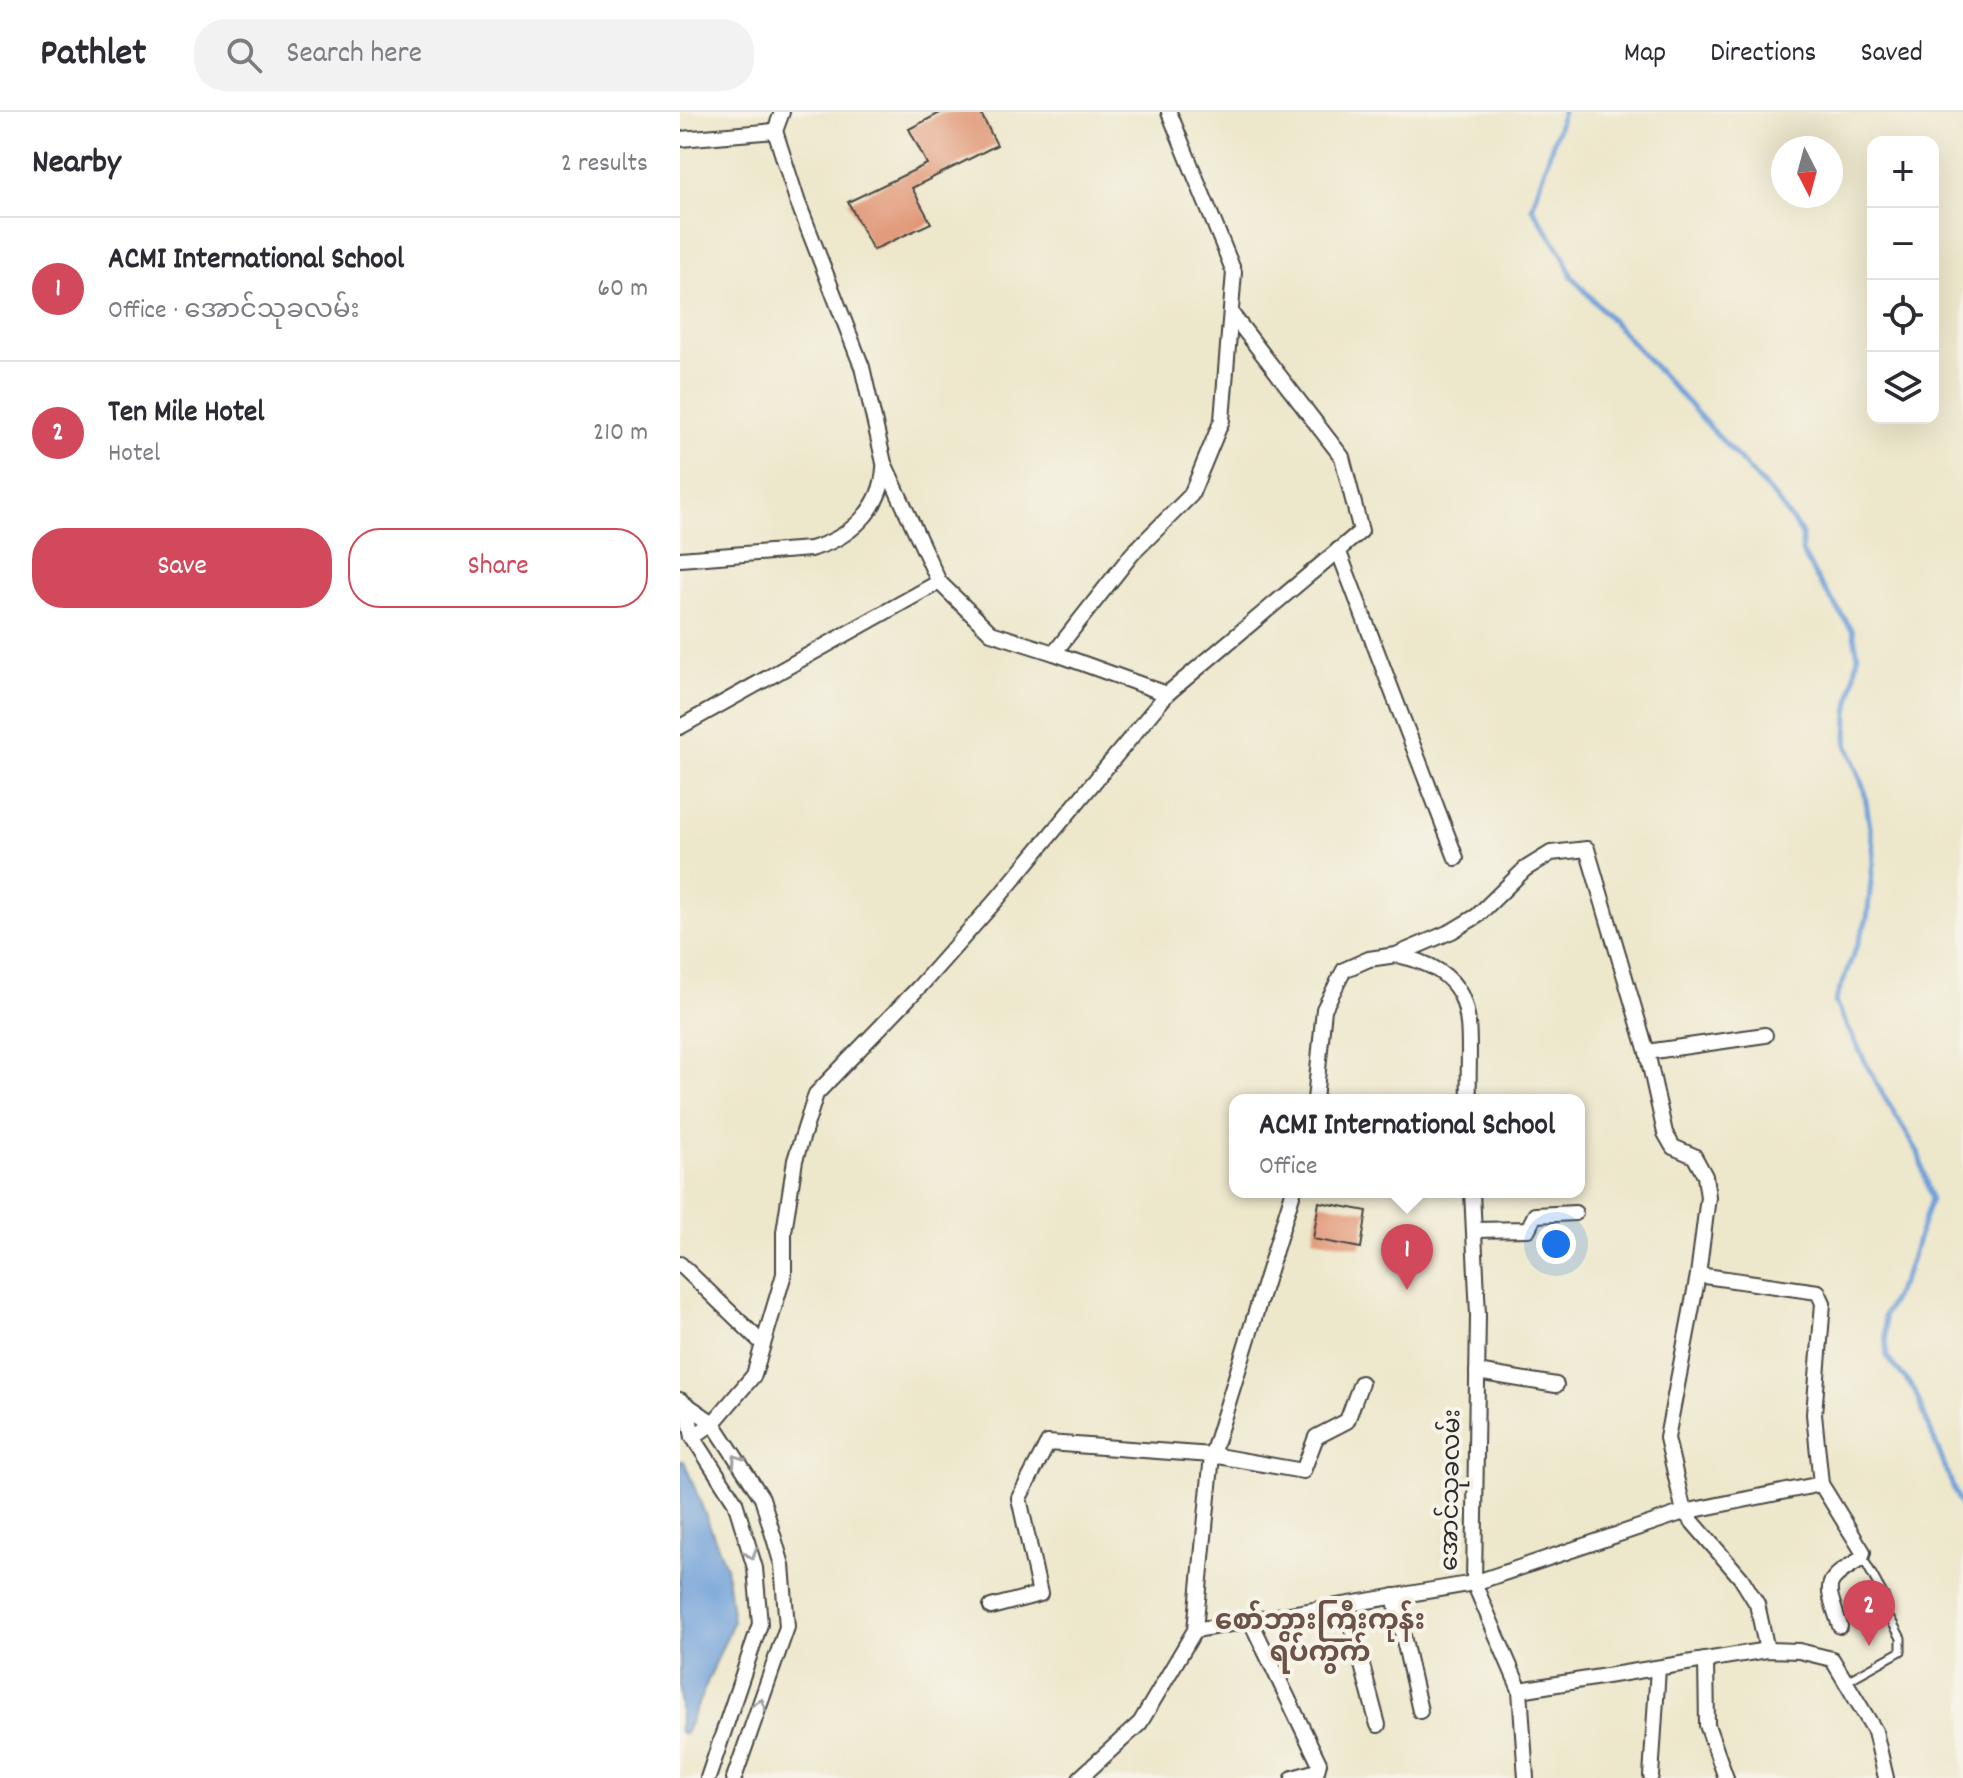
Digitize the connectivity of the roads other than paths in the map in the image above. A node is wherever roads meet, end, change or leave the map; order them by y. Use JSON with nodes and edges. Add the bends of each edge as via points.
{"nodes":[{"id":1,"x":782,"y":112,"type":"edge"},
{"id":2,"x":1169,"y":112,"type":"edge"},
{"id":3,"x":775,"y":131,"type":"junction"},
{"id":4,"x":680,"y":139,"type":"edge"},
{"id":5,"x":1231,"y":313,"type":"junction"},
{"id":6,"x":884,"y":463,"type":"junction"},
{"id":7,"x":1338,"y":550,"type":"junction"},
{"id":8,"x":680,"y":559,"type":"edge"},
{"id":9,"x":939,"y":582,"type":"junction"},
{"id":10,"x":1054,"y":653,"type":"junction"},
{"id":11,"x":1167,"y":694,"type":"junction"},
{"id":12,"x":680,"y":727,"type":"edge"},
{"id":13,"x":1456,"y":858,"type":"dead end"},
{"id":14,"x":1396,"y":955,"type":"junction"},
{"id":15,"x":1765,"y":1035,"type":"dead end"},
{"id":16,"x":1647,"y":1052,"type":"junction"},
{"id":17,"x":1316,"y":1094,"type":"edge"},
{"id":18,"x":1469,"y":1094,"type":"edge"},
{"id":19,"x":1291,"y":1198,"type":"edge"},
{"id":20,"x":1472,"y":1198,"type":"edge"},
{"id":21,"x":1575,"y":1213,"type":"dead end"},
{"id":22,"x":1474,"y":1230,"type":"junction"},
{"id":23,"x":680,"y":1264,"type":"edge"},
{"id":24,"x":1698,"y":1275,"type":"junction"},
{"id":25,"x":763,"y":1344,"type":"junction"},
{"id":26,"x":1477,"y":1372,"type":"junction"},
{"id":27,"x":1361,"y":1383,"type":"dead end"},
{"id":28,"x":1556,"y":1385,"type":"dead end"},
{"id":29,"x":684,"y":1403,"type":"edge"},
{"id":30,"x":713,"y":1423,"type":"junction"},
{"id":31,"x":693,"y":1437,"type":"junction"},
{"id":32,"x":1212,"y":1455,"type":"junction"},
{"id":33,"x":1821,"y":1484,"type":"junction"},
{"id":34,"x":1684,"y":1512,"type":"junction"},
{"id":35,"x":1862,"y":1556,"type":"junction"},
{"id":36,"x":1474,"y":1583,"type":"junction"},
{"id":37,"x":1394,"y":1596,"type":"junction"},
{"id":38,"x":1885,"y":1598,"type":"dead end"},
{"id":39,"x":1346,"y":1605,"type":"junction"},
{"id":40,"x":991,"y":1607,"type":"dead end"},
{"id":41,"x":1891,"y":1620,"type":"dead end"},
{"id":42,"x":1251,"y":1622,"type":"junction"},
{"id":43,"x":1840,"y":1626,"type":"dead end"},
{"id":44,"x":1195,"y":1630,"type":"junction"},
{"id":45,"x":1767,"y":1650,"type":"junction"},
{"id":46,"x":1706,"y":1660,"type":"junction"},
{"id":47,"x":1658,"y":1668,"type":"junction"},
{"id":48,"x":1845,"y":1682,"type":"junction"},
{"id":49,"x":1520,"y":1690,"type":"junction"},
{"id":50,"x":1420,"y":1711,"type":"dead end"},
{"id":51,"x":1378,"y":1725,"type":"dead end"},
{"id":52,"x":1651,"y":1776,"type":"edge"},
{"id":53,"x":708,"y":1778,"type":"edge"},
{"id":54,"x":734,"y":1778,"type":"edge"},
{"id":55,"x":1080,"y":1778,"type":"edge"},
{"id":56,"x":1293,"y":1778,"type":"edge"},
{"id":57,"x":1526,"y":1778,"type":"edge"},
{"id":58,"x":1726,"y":1778,"type":"edge"},
{"id":59,"x":1886,"y":1778,"type":"edge"}],
"edges":[{"from":1,"to":3,"type":"street"},
{"from":2,"to":5,"type":"street","via":[[1234,272]]},
{"from":3,"to":4,"type":"street"},
{"from":3,"to":6,"type":"street","via":[[862,367]]},
{"from":5,"to":7,"type":"street","via":[[1342,457],[1361,531]]},
{"from":5,"to":10,"type":"street","via":[[1222,420],[1191,495],[1132,554]]},
{"from":6,"to":8,"type":"street","via":[[883,489],[849,535],[830,544]]},
{"from":6,"to":9,"type":"street"},
{"from":7,"to":11,"type":"street"},
{"from":7,"to":13,"type":"street"},
{"from":9,"to":10,"type":"street","via":[[991,633]]},
{"from":9,"to":12,"type":"street"},
{"from":10,"to":11,"type":"street"},
{"from":11,"to":25,"type":"street","via":[[989,909],[816,1094],[795,1160],[784,1232],[784,1274]]},
{"from":14,"to":16,"type":"street","via":[[1477,916],[1525,869],[1551,853],[1587,849]]},
{"from":14,"to":17,"type":"street","via":[[1344,970],[1335,983],[1324,1009]]},
{"from":14,"to":18,"type":"street","via":[[1426,961],[1452,982],[1467,1004]]},
{"from":15,"to":16,"type":"street"},
{"from":16,"to":24,"type":"street","via":[[1665,1133],[1673,1147],[1694,1156],[1705,1176],[1708,1197]]},
{"from":19,"to":32,"type":"street"},
{"from":20,"to":22,"type":"street","name":"အောင်သုခလမ်း"},
{"from":21,"to":22,"type":"street","via":[[1535,1215],[1528,1229]]},
{"from":22,"to":26,"type":"street","name":"အောင်သုခလမ်း"},
{"from":23,"to":25,"type":"street"},
{"from":24,"to":33,"type":"street","via":[[1818,1292],[1823,1303],[1814,1414]]},
{"from":24,"to":34,"type":"street","via":[[1667,1438]]},
{"from":25,"to":30,"type":"street","via":[[754,1375]]},
{"from":26,"to":28,"type":"street"},
{"from":26,"to":36,"type":"street","name":"အောင်သုခလမ်း"},
{"from":27,"to":32,"type":"street","via":[[1347,1421],[1316,1437],[1303,1471]]},
{"from":29,"to":30,"type":"street"},
{"from":29,"to":31,"type":"street"},
{"from":30,"to":31,"type":"street"},
{"from":54,"to":30,"type":"street","one_way":true,"via":[[787,1627],[782,1565],[762,1498]]},
{"from":31,"to":53,"type":"street","one_way":true,"via":[[735,1502],[755,1568],[760,1624]]},
{"from":32,"to":40,"type":"street","via":[[1048,1443],[1019,1498],[1040,1594]]},
{"from":32,"to":44,"type":"street"},
{"from":33,"to":34,"type":"street"},
{"from":33,"to":35,"type":"street"},
{"from":34,"to":36,"type":"street"},
{"from":34,"to":45,"type":"street","via":[[1757,1604]]},
{"from":35,"to":38,"type":"lane"},
{"from":35,"to":43,"type":"street","via":[[1830,1577],[1827,1586]]},
{"from":36,"to":37,"type":"street"},
{"from":36,"to":49,"type":"street","name":"အောင်သုခလမ်း"},
{"from":37,"to":39,"type":"street"},
{"from":37,"to":50,"type":"street"},
{"from":39,"to":42,"type":"street"},
{"from":39,"to":51,"type":"street"},
{"from":41,"to":48,"type":"lane","via":[[1901,1651]]},
{"from":42,"to":44,"type":"street"},
{"from":42,"to":56,"type":"street","via":[[1319,1763],[1317,1771]]},
{"from":44,"to":55,"type":"street","via":[[1140,1723]]},
{"from":45,"to":46,"type":"street"},
{"from":45,"to":48,"type":"street","via":[[1832,1659]]},
{"from":46,"to":47,"type":"street"},
{"from":46,"to":58,"type":"street","via":[[1707,1725]]},
{"from":47,"to":49,"type":"street"},
{"from":47,"to":52,"type":"street"},
{"from":48,"to":59,"type":"street","via":[[1875,1731]]},
{"from":49,"to":57,"type":"street","name":"အောင်သုခလမ်း"}]}
